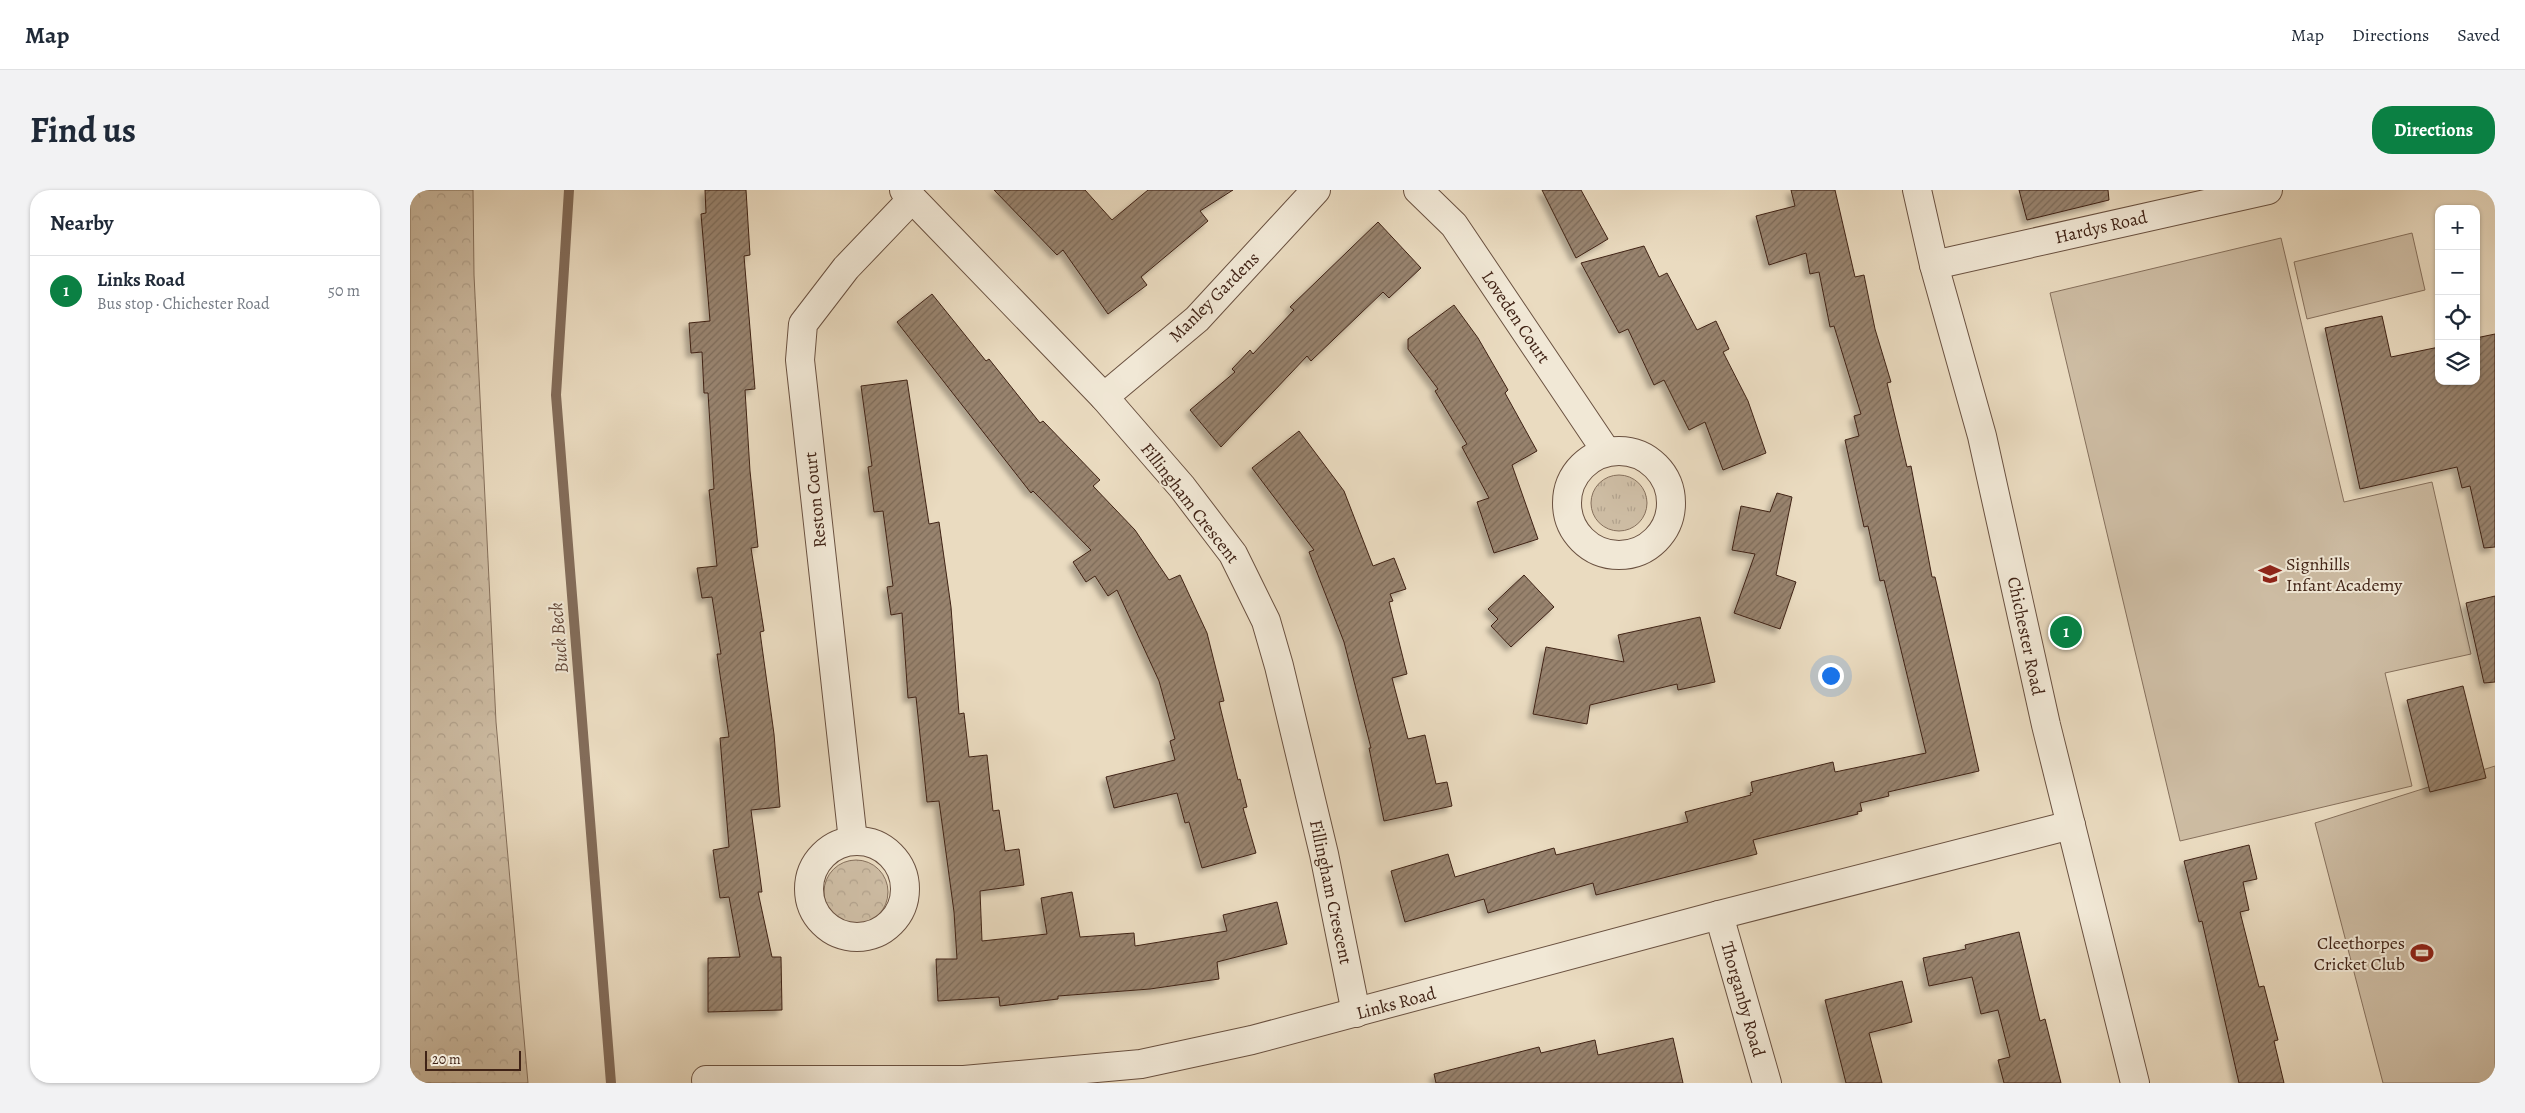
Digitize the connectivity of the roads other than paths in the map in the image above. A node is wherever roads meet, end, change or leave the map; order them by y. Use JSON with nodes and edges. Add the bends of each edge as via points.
{"nodes":[{"id":1,"x":1316,"y":190,"type":"edge"},
{"id":2,"x":1418,"y":190,"type":"edge"},
{"id":3,"x":1917,"y":190,"type":"edge"},
{"id":4,"x":2268,"y":190,"type":"edge"},
{"id":5,"x":908,"y":194,"type":"edge"},
{"id":6,"x":1934,"y":264,"type":"junction"},
{"id":7,"x":1104,"y":397,"type":"junction"},
{"id":8,"x":1606,"y":451,"type":"dead end"},
{"id":9,"x":2071,"y":825,"type":"junction"},
{"id":10,"x":853,"y":841,"type":"dead end"},
{"id":11,"x":1719,"y":916,"type":"junction"},
{"id":12,"x":1356,"y":1013,"type":"junction"},
{"id":13,"x":706,"y":1080,"type":"dead end"},
{"id":14,"x":1767,"y":1083,"type":"edge"},
{"id":15,"x":2135,"y":1083,"type":"edge"}],
"edges":[{"from":1,"to":7,"type":"street","name":"Manley Gardens","via":[[1197,319]]},
{"from":2,"to":8,"type":"street","name":"Loveden Court","via":[[1454,225]]},
{"from":3,"to":6,"type":"street","name":"Chichester Road"},
{"from":4,"to":6,"type":"street","name":"Hardys Road"},
{"from":5,"to":7,"type":"street","name":"Fillingham Crescent"},
{"from":5,"to":10,"type":"street","name":"Reston Court","via":[[802,324],[800,360]]},
{"from":6,"to":9,"type":"street","name":"Chichester Road","via":[[1982,436]]},
{"from":7,"to":12,"type":"street","name":"Fillingham Crescent","via":[[1182,487],[1233,554],[1266,621],[1280,666],[1324,854]]},
{"from":9,"to":11,"type":"street","name":"Links Road"},
{"from":9,"to":15,"type":"street","name":"Chichester Road"},
{"from":11,"to":12,"type":"street","name":"Links Road"},
{"from":11,"to":14,"type":"street","name":"Thorganby Road"},
{"from":12,"to":13,"type":"street","name":"Links Road","via":[[1141,1064],[964,1080]]}]}
